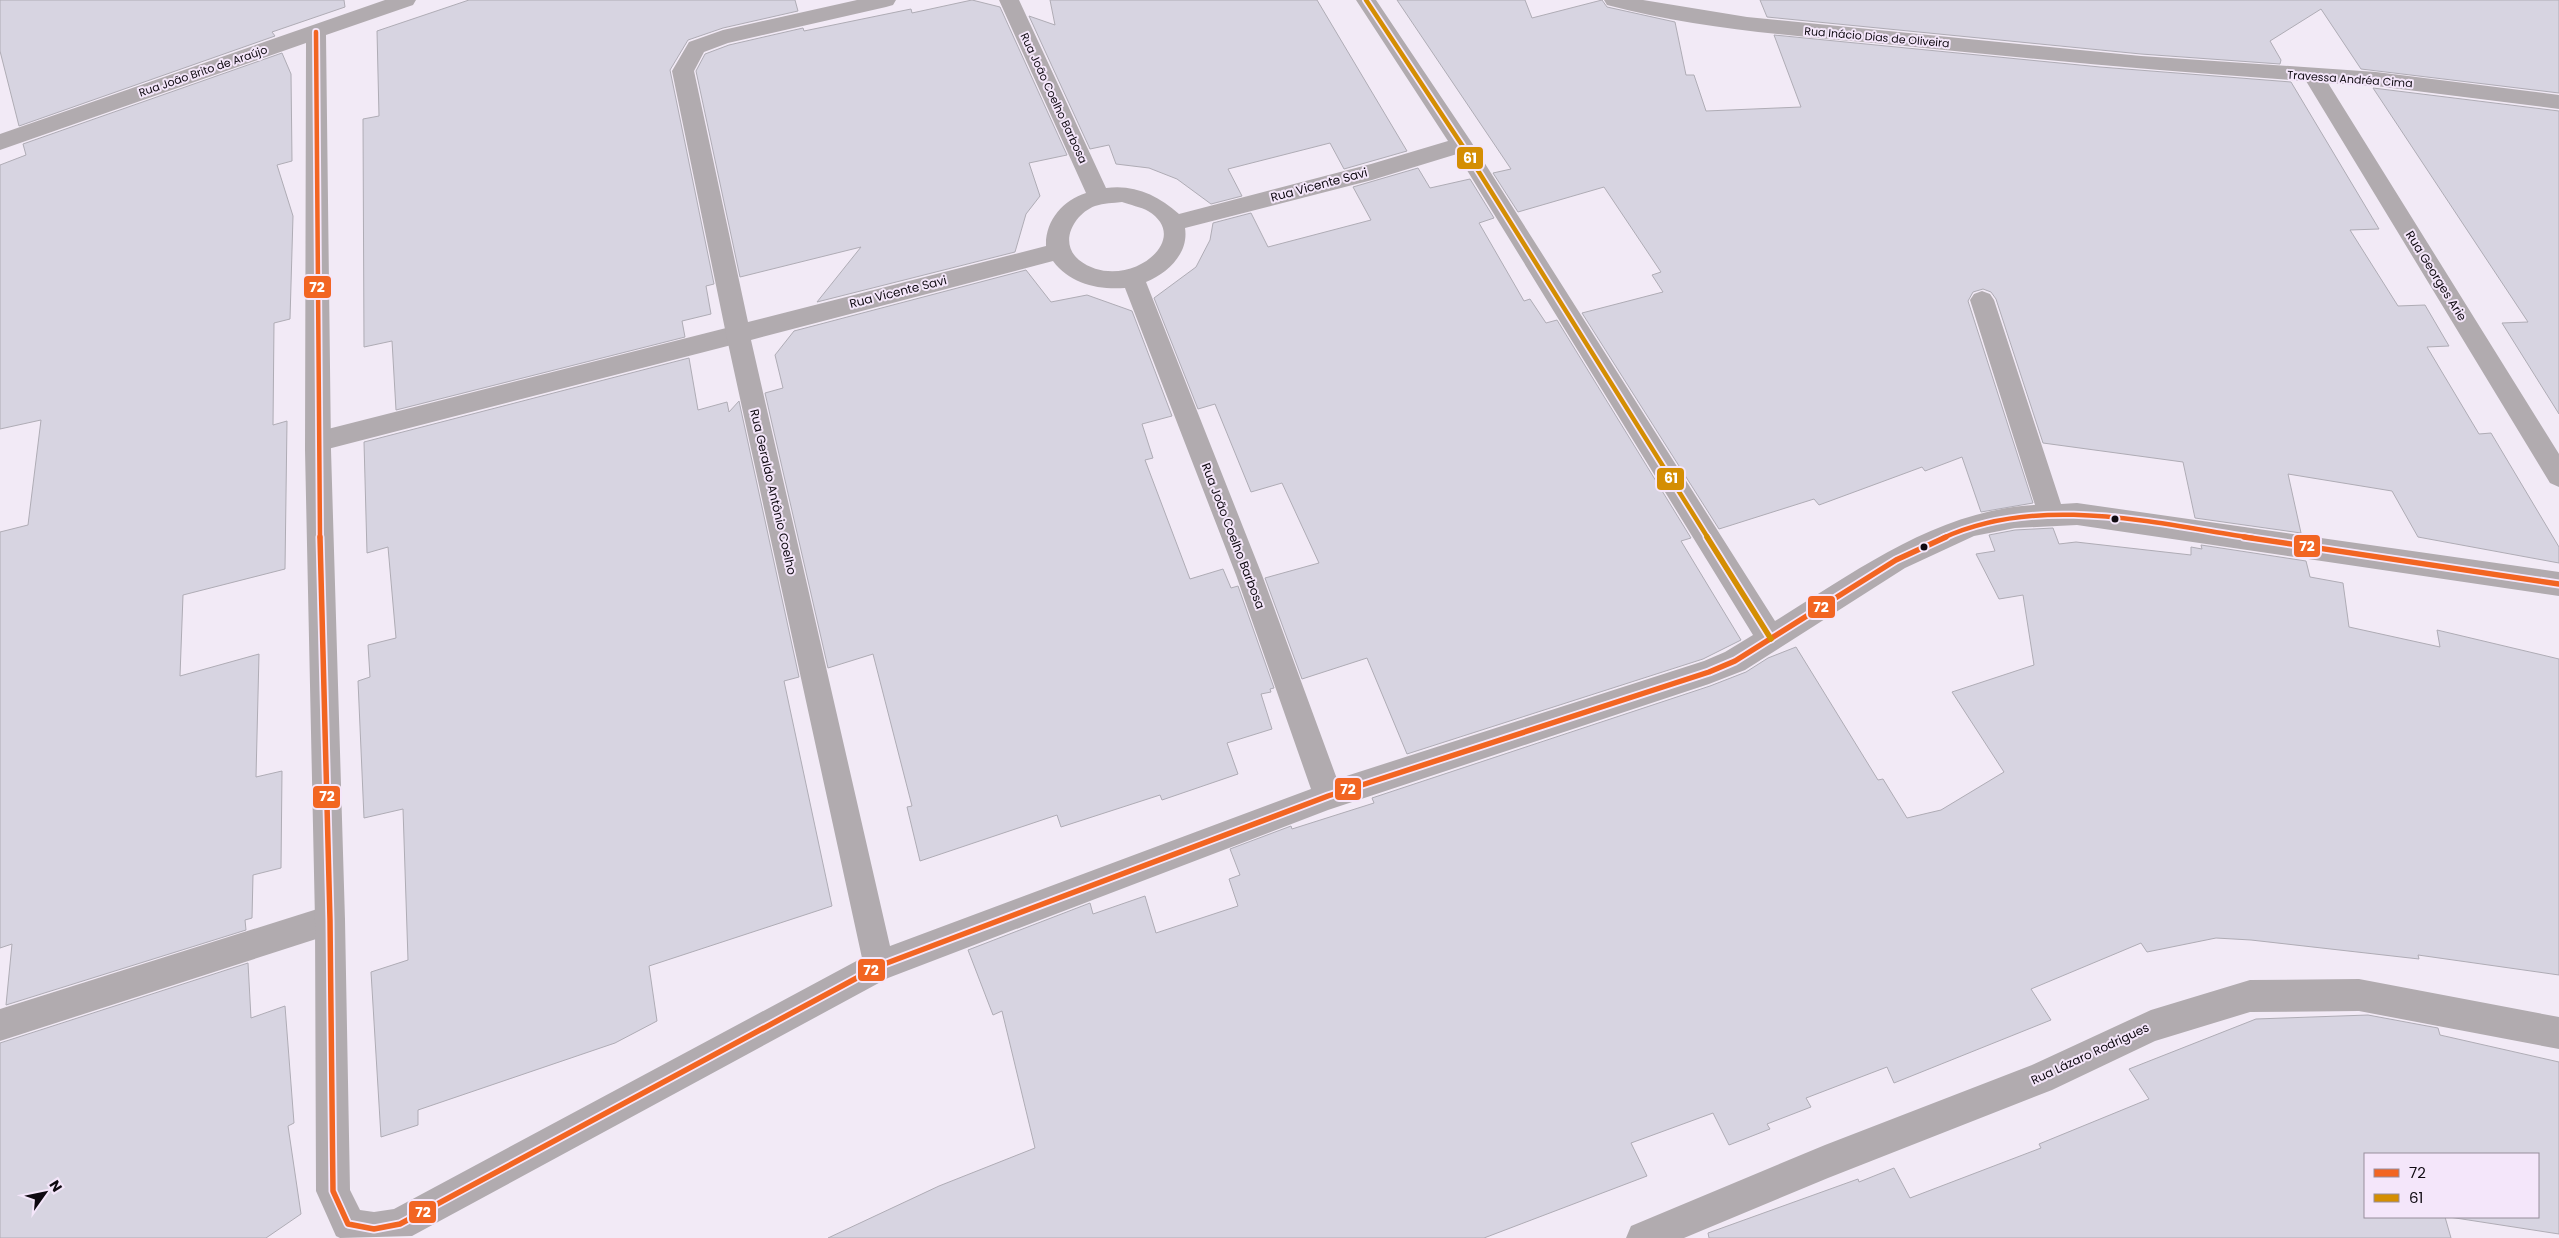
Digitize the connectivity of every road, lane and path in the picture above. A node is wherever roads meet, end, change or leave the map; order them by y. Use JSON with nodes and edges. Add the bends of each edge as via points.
{"nodes":[{"id":1,"x":406,"y":0,"type":"edge"},
{"id":2,"x":886,"y":0,"type":"edge"},
{"id":3,"x":1009,"y":0,"type":"edge"},
{"id":4,"x":1366,"y":0,"type":"edge"},
{"id":5,"x":1614,"y":0,"type":"edge"},
{"id":6,"x":316,"y":32,"type":"junction"},
{"id":7,"x":2141,"y":63,"type":"joint"},
{"id":8,"x":2314,"y":76,"type":"junction"},
{"id":9,"x":2559,"y":102,"type":"edge"},
{"id":10,"x":0,"y":142,"type":"edge"},
{"id":11,"x":1462,"y":145,"type":"junction"},
{"id":12,"x":1099,"y":197,"type":"junction"},
{"id":13,"x":1174,"y":223,"type":"junction"},
{"id":14,"x":1058,"y":251,"type":"junction"},
{"id":15,"x":1134,"y":278,"type":"junction"},
{"id":16,"x":1982,"y":300,"type":"dead end"},
{"id":17,"x":738,"y":334,"type":"junction"},
{"id":18,"x":320,"y":441,"type":"junction"},
{"id":19,"x":2559,"y":476,"type":"edge"},
{"id":20,"x":2051,"y":515,"type":"junction"},
{"id":21,"x":2559,"y":584,"type":"edge"},
{"id":22,"x":1771,"y":639,"type":"junction"},
{"id":23,"x":1328,"y":796,"type":"junction"},
{"id":24,"x":330,"y":920,"type":"junction"},
{"id":25,"x":879,"y":966,"type":"junction"},
{"id":26,"x":0,"y":1025,"type":"edge"},
{"id":27,"x":2559,"y":1033,"type":"edge"},
{"id":28,"x":1643,"y":1238,"type":"edge"}],
"edges":[{"from":1,"to":6,"type":"street","name":"Rua João Brito de Araújo"},
{"from":2,"to":17,"type":"street","name":"Rua Geraldo Antônio Coelho","via":[[723,37],[696,47],[683,72]]},
{"from":3,"to":12,"type":"street","name":"Rua João Coelho Barbosa"},
{"from":4,"to":11,"type":"street"},
{"from":5,"to":7,"type":"street","name":"Rua Inácio Dias de Oliveira","via":[[1747,24]]},
{"from":6,"to":10,"type":"street","name":"Rua João Brito de Araújo"},
{"from":6,"to":18,"type":"street"},
{"from":7,"to":8,"type":"street","name":"Travessa Andréa Cima"},
{"from":8,"to":9,"type":"street","name":"Travessa Andréa Cima","via":[[2376,79]]},
{"from":8,"to":19,"type":"street","name":"Rua Georges Arie"},
{"from":11,"to":13,"type":"street","name":"Rua Vicente Savi","via":[[1372,172]]},
{"from":11,"to":22,"type":"street"},
{"from":12,"to":13,"type":"street","via":[[1123,194],[1145,198],[1163,208]]},
{"from":12,"to":14,"type":"street","via":[[1084,203],[1060,224]]},
{"from":13,"to":15,"type":"street","via":[[1176,240],[1169,256],[1154,269]]},
{"from":14,"to":15,"type":"street","via":[[1069,266],[1087,276],[1110,281]]},
{"from":14,"to":17,"type":"street","name":"Rua Vicente Savi"},
{"from":15,"to":23,"type":"street","name":"Rua João Coelho Barbosa","via":[[1249,575]]},
{"from":16,"to":20,"type":"street"},
{"from":17,"to":18,"type":"street","name":"Rua Vicente Savi"},
{"from":17,"to":25,"type":"street","name":"Rua Geraldo Antônio Coelho"},
{"from":18,"to":24,"type":"street"},
{"from":20,"to":21,"type":"street","via":[[2076,514],[2198,530]]},
{"from":20,"to":22,"type":"street","via":[[2015,517],[1970,526],[1896,560]]},
{"from":22,"to":23,"type":"street","via":[[1735,661],[1709,672]]},
{"from":23,"to":25,"type":"street"},
{"from":24,"to":25,"type":"street","via":[[333,1191],[348,1224],[362,1230],[400,1224]]},
{"from":24,"to":26,"type":"street"},
{"from":27,"to":28,"type":"street","name":"Rua Lázaro Rodrigues","via":[[2359,995],[2250,996],[2150,1026],[2040,1078]]}]}
